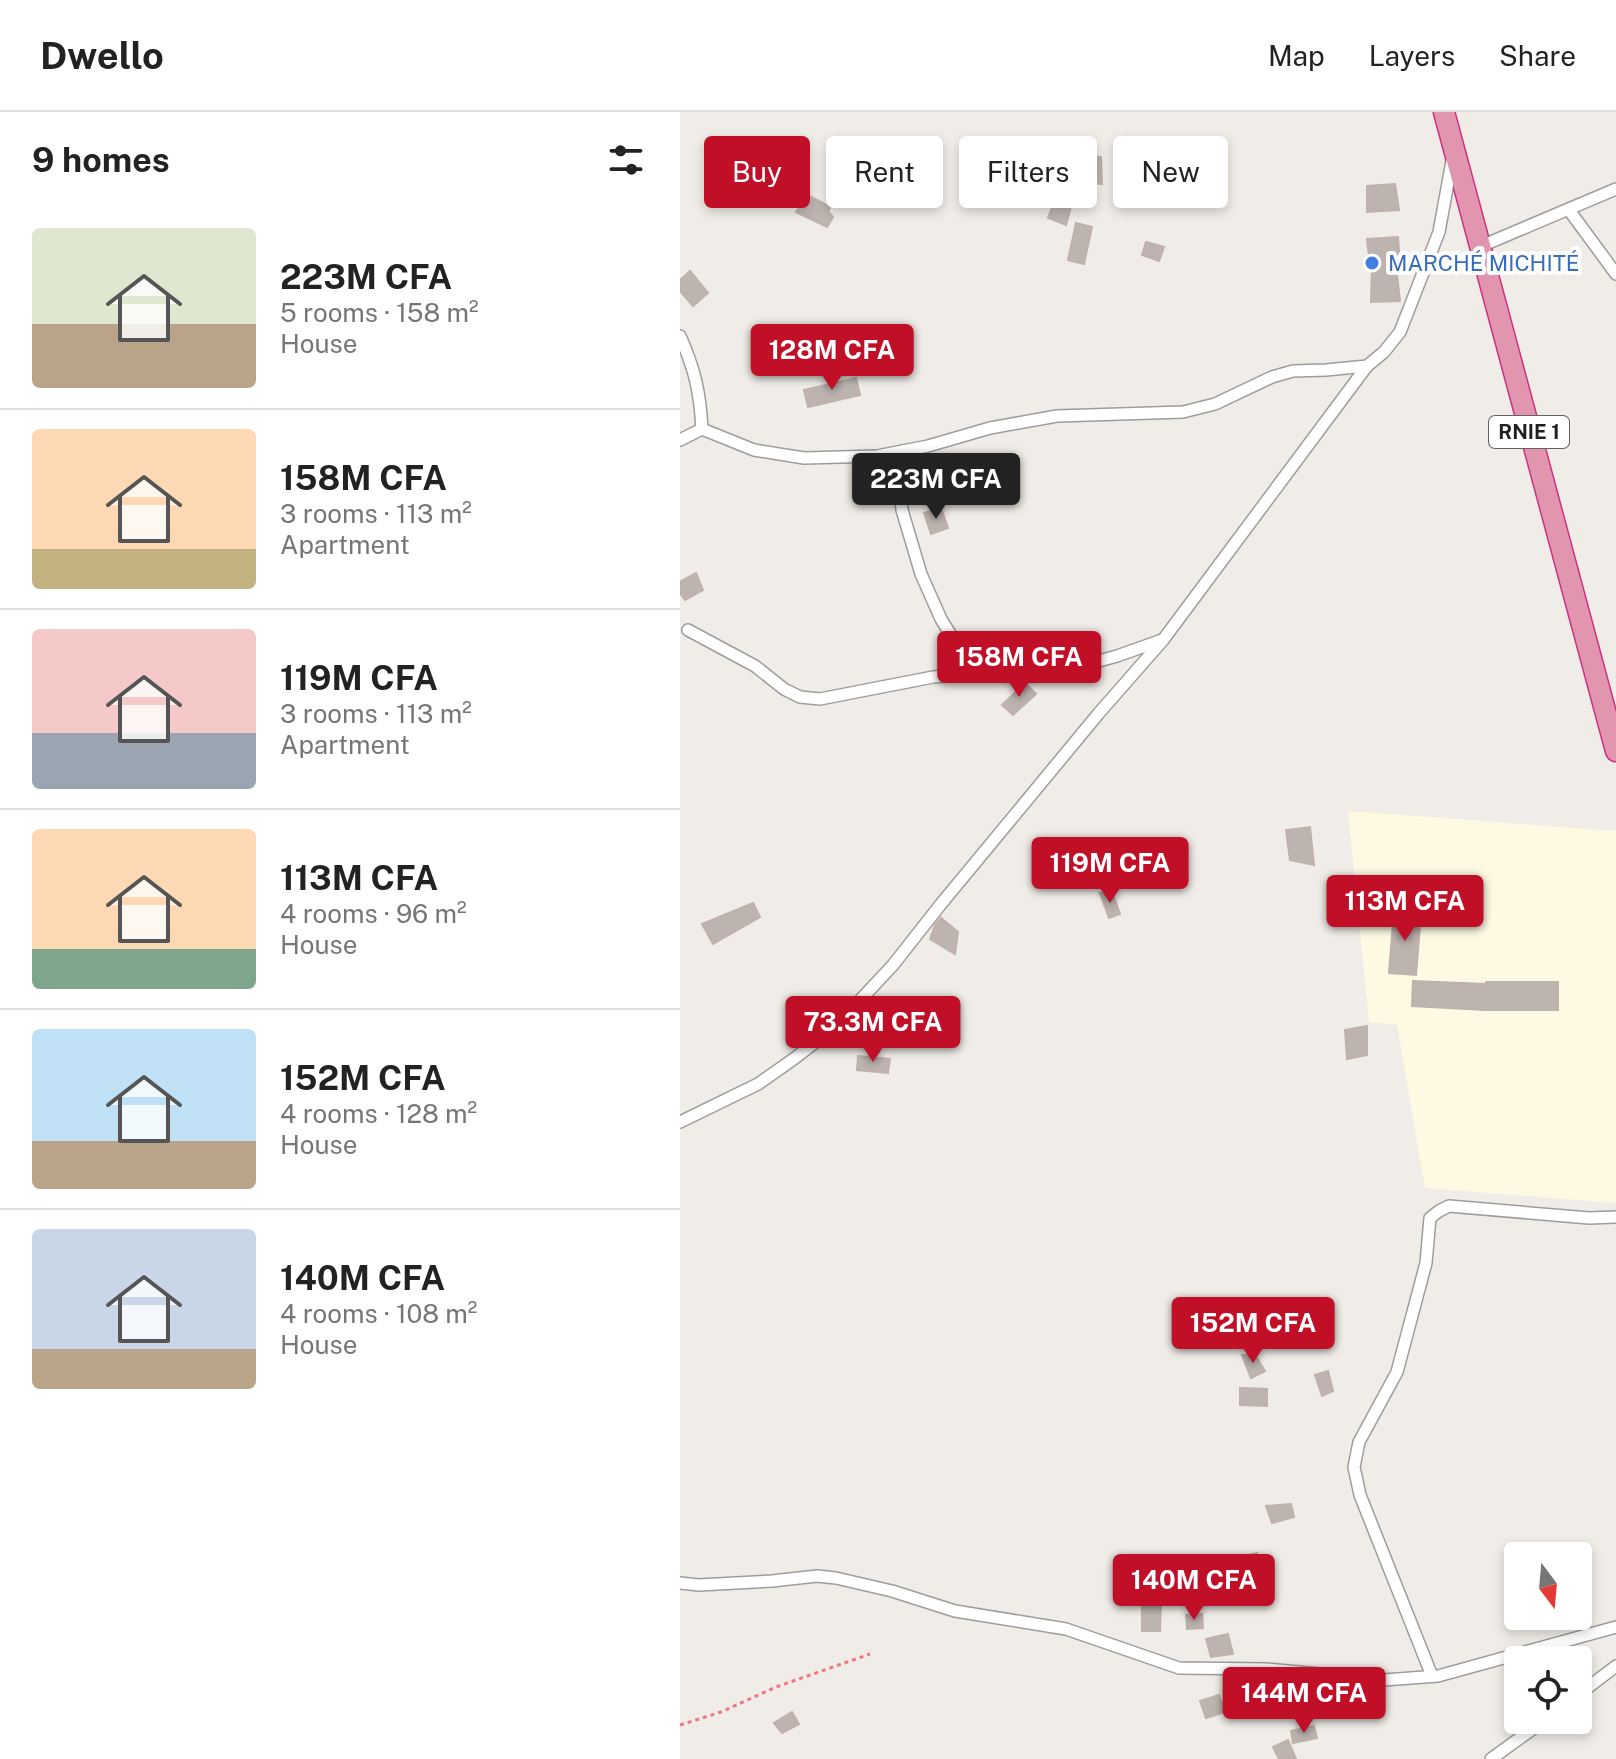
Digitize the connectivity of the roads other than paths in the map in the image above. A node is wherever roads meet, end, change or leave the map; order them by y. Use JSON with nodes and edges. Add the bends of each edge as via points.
{"nodes":[{"id":1,"x":1444,"y":112,"type":"edge"},
{"id":2,"x":1454,"y":148,"type":"junction"},
{"id":3,"x":1616,"y":189,"type":"edge"},
{"id":4,"x":1569,"y":210,"type":"junction"},
{"id":5,"x":1479,"y":247,"type":"junction"},
{"id":6,"x":1616,"y":274,"type":"edge"},
{"id":7,"x":680,"y":336,"type":"edge"},
{"id":8,"x":1367,"y":366,"type":"junction"},
{"id":9,"x":702,"y":429,"type":"junction"},
{"id":10,"x":680,"y":440,"type":"edge"},
{"id":11,"x":903,"y":451,"type":"junction"},
{"id":12,"x":688,"y":630,"type":"dead end"},
{"id":13,"x":1163,"y":640,"type":"junction"},
{"id":14,"x":974,"y":673,"type":"junction"},
{"id":15,"x":1616,"y":751,"type":"edge"},
{"id":16,"x":680,"y":1122,"type":"edge"},
{"id":17,"x":1616,"y":1217,"type":"edge"},
{"id":18,"x":680,"y":1583,"type":"edge"},
{"id":19,"x":1616,"y":1627,"type":"edge"},
{"id":20,"x":1616,"y":1666,"type":"edge"},
{"id":21,"x":1432,"y":1676,"type":"junction"},
{"id":22,"x":1592,"y":1684,"type":"edge"},
{"id":23,"x":1526,"y":1734,"type":"edge"},
{"id":24,"x":1491,"y":1759,"type":"edge"}],
"edges":[{"from":1,"to":2,"type":"highway","number":"RNIE 1"},
{"from":2,"to":5,"type":"highway","number":"RNIE 1"},
{"from":2,"to":8,"type":"street","via":[[1439,232],[1400,332]]},
{"from":3,"to":4,"type":"street"},
{"from":4,"to":5,"type":"street"},
{"from":4,"to":6,"type":"street"},
{"from":5,"to":15,"type":"highway","number":"RNIE 1"},
{"from":7,"to":9,"type":"street","via":[[692,362]]},
{"from":8,"to":11,"type":"street","via":[[1293,371],[1183,412],[1057,416]]},
{"from":8,"to":13,"type":"street"},
{"from":9,"to":10,"type":"street"},
{"from":9,"to":11,"type":"street","via":[[754,450],[804,458]]},
{"from":11,"to":14,"type":"street","via":[[902,510],[921,574]]},
{"from":12,"to":14,"type":"street","via":[[800,697],[820,699]]},
{"from":13,"to":14,"type":"street","via":[[1059,672],[1022,677]]},
{"from":13,"to":16,"type":"street","via":[[893,965],[835,1027],[758,1084]]},
{"from":17,"to":21,"type":"street","via":[[1449,1206],[1430,1218],[1426,1263],[1397,1372],[1359,1442],[1354,1467],[1360,1495]]},
{"from":18,"to":21,"type":"street","via":[[836,1578],[955,1611],[1066,1629],[1179,1668],[1266,1669],[1384,1680]]},
{"from":19,"to":21,"type":"street"},
{"from":20,"to":22,"type":"street"},
{"from":23,"to":24,"type":"street"}]}
